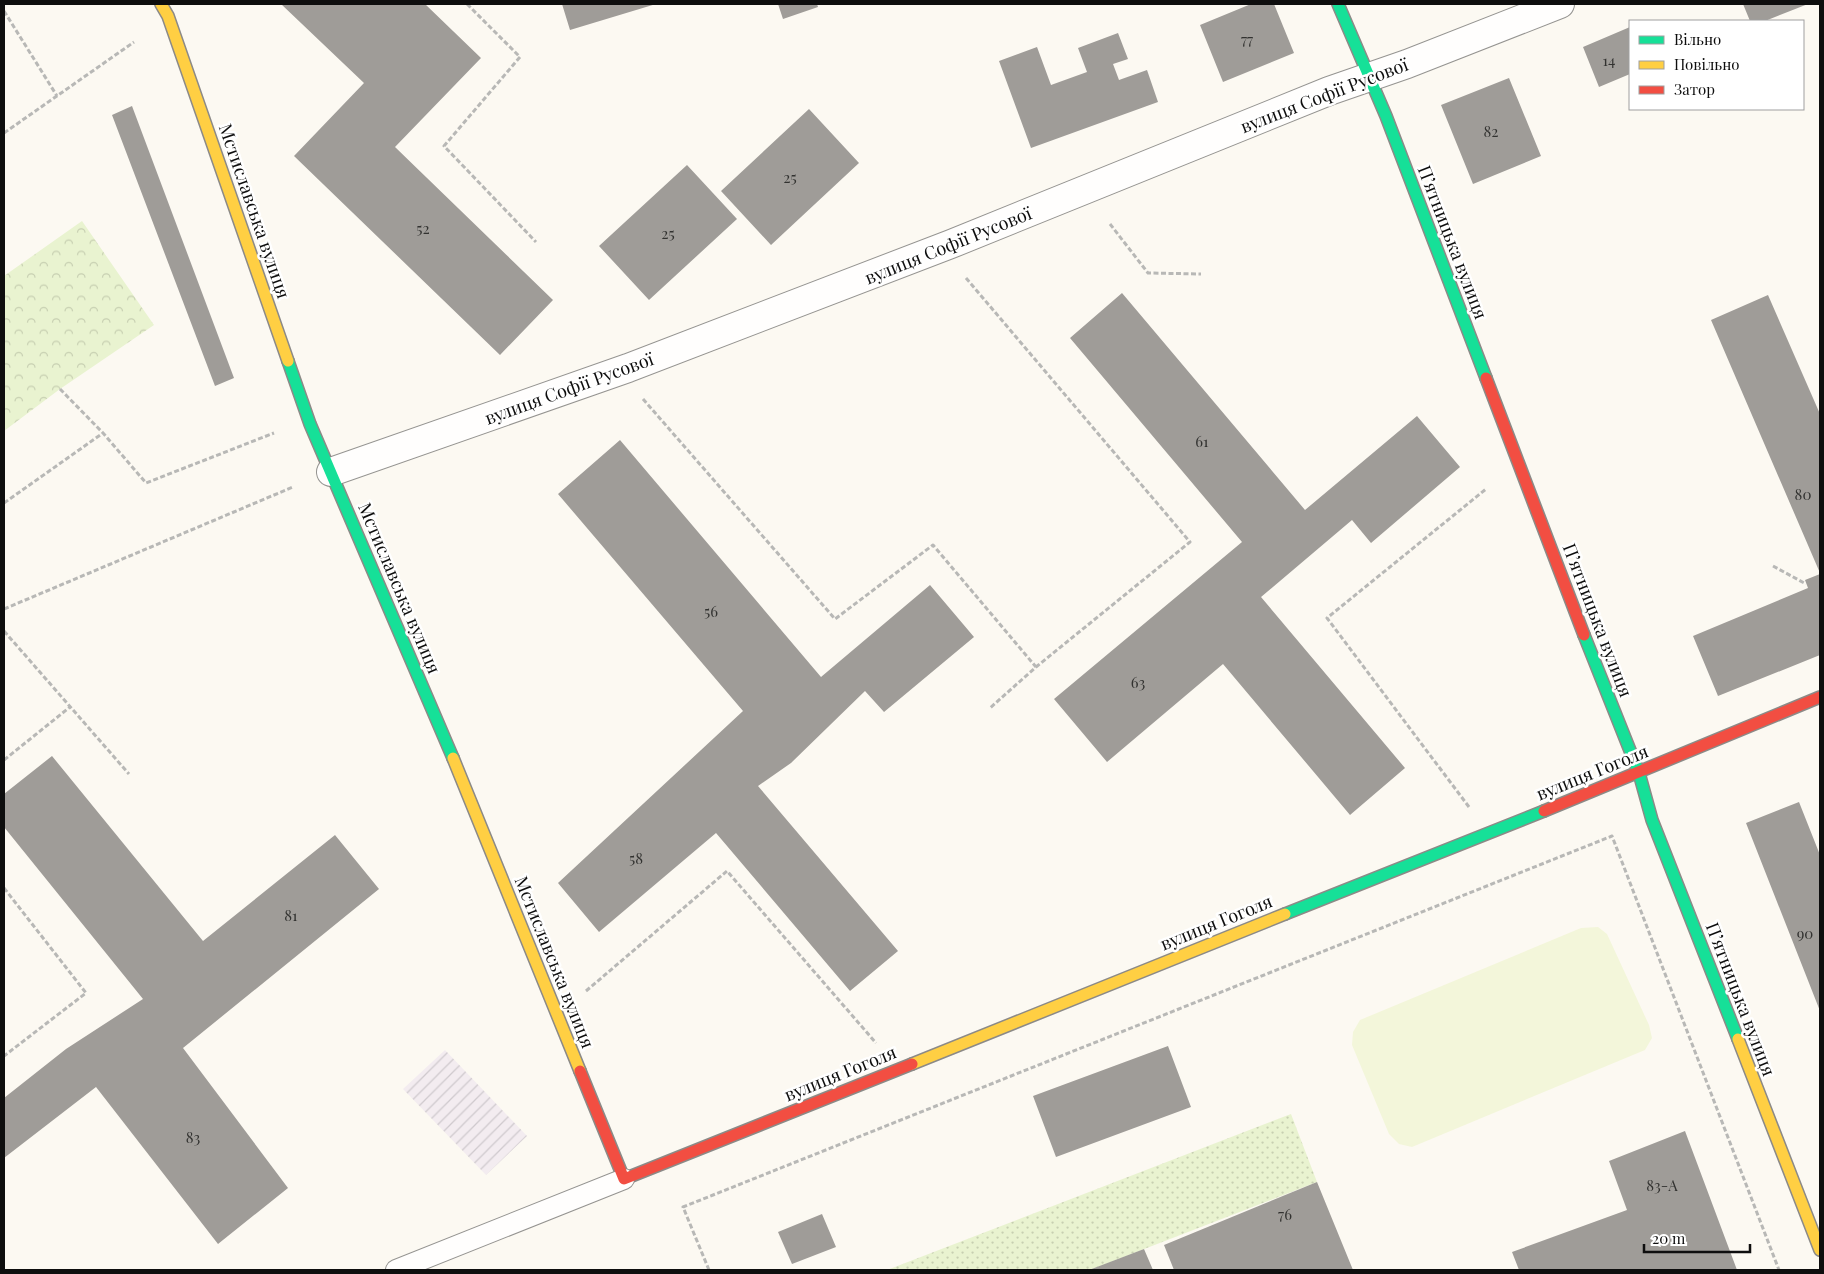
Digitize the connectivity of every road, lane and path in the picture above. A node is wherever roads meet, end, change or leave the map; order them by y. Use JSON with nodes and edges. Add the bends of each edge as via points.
{"nodes":[{"id":1,"x":161,"y":4,"type":"edge"},
{"id":2,"x":467,"y":4,"type":"edge"},
{"id":3,"x":1338,"y":4,"type":"edge"},
{"id":4,"x":1560,"y":4,"type":"edge"},
{"id":5,"x":4,"y":11,"type":"edge"},
{"id":6,"x":134,"y":42,"type":"dead end"},
{"id":7,"x":1370,"y":77,"type":"junction"},
{"id":8,"x":57,"y":96,"type":"junction"},
{"id":9,"x":4,"y":133,"type":"edge"},
{"id":10,"x":1110,"y":224,"type":"dead end"},
{"id":11,"x":536,"y":242,"type":"dead end"},
{"id":12,"x":1201,"y":274,"type":"dead end"},
{"id":13,"x":966,"y":278,"type":"dead end"},
{"id":14,"x":60,"y":389,"type":"dead end"},
{"id":15,"x":644,"y":399,"type":"dead end"},
{"id":16,"x":103,"y":433,"type":"junction"},
{"id":17,"x":274,"y":433,"type":"dead end"},
{"id":18,"x":331,"y":472,"type":"junction"},
{"id":19,"x":292,"y":487,"type":"dead end"},
{"id":20,"x":1486,"y":489,"type":"dead end"},
{"id":21,"x":4,"y":503,"type":"edge"},
{"id":22,"x":1773,"y":566,"type":"dead end"},
{"id":23,"x":1806,"y":584,"type":"dead end"},
{"id":24,"x":4,"y":608,"type":"edge"},
{"id":25,"x":4,"y":631,"type":"edge"},
{"id":26,"x":1036,"y":667,"type":"junction"},
{"id":27,"x":1820,"y":697,"type":"edge"},
{"id":28,"x":70,"y":707,"type":"junction"},
{"id":29,"x":990,"y":708,"type":"dead end"},
{"id":30,"x":4,"y":760,"type":"edge"},
{"id":31,"x":1639,"y":773,"type":"junction"},
{"id":32,"x":129,"y":774,"type":"dead end"},
{"id":33,"x":1472,"y":812,"type":"dead end"},
{"id":34,"x":4,"y":888,"type":"edge"},
{"id":35,"x":586,"y":991,"type":"dead end"},
{"id":36,"x":878,"y":1046,"type":"dead end"},
{"id":37,"x":4,"y":1056,"type":"edge"},
{"id":38,"x":624,"y":1179,"type":"junction"},
{"id":39,"x":1820,"y":1250,"type":"edge"},
{"id":40,"x":396,"y":1270,"type":"edge"},
{"id":41,"x":708,"y":1270,"type":"edge"},
{"id":42,"x":1779,"y":1270,"type":"edge"}],
"edges":[{"from":1,"to":18,"type":"street","name":"Мстиславська вулиця","via":[[168,16],[310,424]]},
{"from":2,"to":11,"type":"path","via":[[520,57],[444,146]]},
{"from":3,"to":7,"type":"street","name":"Пʼятницька вулиця"},
{"from":4,"to":7,"type":"street","name":"вулиця Софії Русової"},
{"from":5,"to":8,"type":"path"},
{"from":6,"to":8,"type":"path"},
{"from":7,"to":18,"type":"street","name":"вулиця Софії Русової","via":[[628,368]]},
{"from":7,"to":31,"type":"street","name":"Пʼятницька вулиця"},
{"from":8,"to":9,"type":"path"},
{"from":10,"to":12,"type":"path","via":[[1148,273]]},
{"from":13,"to":26,"type":"path","via":[[1190,542]]},
{"from":14,"to":16,"type":"path"},
{"from":15,"to":26,"type":"path","via":[[835,619],[933,545]]},
{"from":16,"to":17,"type":"path","via":[[146,483]]},
{"from":16,"to":21,"type":"path"},
{"from":18,"to":38,"type":"street","name":"Мстиславська вулиця","via":[[437,719]]},
{"from":19,"to":24,"type":"path"},
{"from":20,"to":33,"type":"path","via":[[1327,618]]},
{"from":22,"to":23,"type":"path"},
{"from":25,"to":28,"type":"path"},
{"from":26,"to":29,"type":"path"},
{"from":27,"to":31,"type":"street","name":"вулиця Гоголя"},
{"from":28,"to":30,"type":"path"},
{"from":28,"to":32,"type":"path"},
{"from":31,"to":38,"type":"street","name":"вулиця Гоголя"},
{"from":31,"to":39,"type":"street","name":"Пʼятницька вулиця","via":[[1652,820]]},
{"from":34,"to":37,"type":"path","via":[[86,993]]},
{"from":35,"to":36,"type":"path","via":[[727,871]]},
{"from":38,"to":40,"type":"lane"},
{"from":41,"to":42,"type":"path","via":[[683,1207],[1612,836]]}]}
